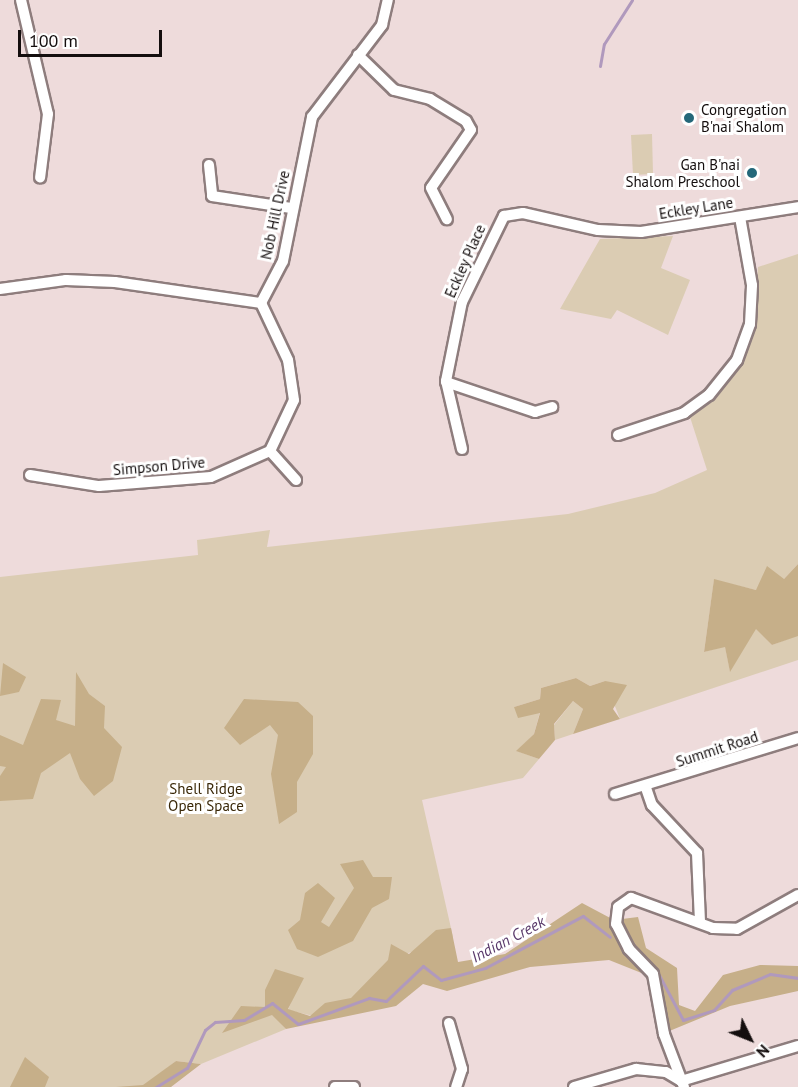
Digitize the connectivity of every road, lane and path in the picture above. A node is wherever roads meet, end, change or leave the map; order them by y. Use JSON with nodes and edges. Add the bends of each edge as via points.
{"nodes":[{"id":1,"x":21,"y":0,"type":"edge"},
{"id":2,"x":388,"y":0,"type":"edge"},
{"id":3,"x":358,"y":55,"type":"junction"},
{"id":4,"x":209,"y":165,"type":"dead end"},
{"id":5,"x":40,"y":178,"type":"dead end"},
{"id":6,"x":798,"y":207,"type":"edge"},
{"id":7,"x":291,"y":208,"type":"junction"},
{"id":8,"x":740,"y":217,"type":"junction"},
{"id":9,"x":447,"y":219,"type":"dead end"},
{"id":10,"x":598,"y":230,"type":"joint"},
{"id":11,"x":0,"y":289,"type":"edge"},
{"id":12,"x":261,"y":303,"type":"junction"},
{"id":13,"x":446,"y":382,"type":"junction"},
{"id":14,"x":552,"y":407,"type":"dead end"},
{"id":15,"x":618,"y":435,"type":"dead end"},
{"id":16,"x":462,"y":449,"type":"dead end"},
{"id":17,"x":270,"y":451,"type":"junction"},
{"id":18,"x":30,"y":475,"type":"dead end"},
{"id":19,"x":296,"y":480,"type":"dead end"},
{"id":20,"x":798,"y":738,"type":"edge"},
{"id":21,"x":646,"y":788,"type":"junction"},
{"id":22,"x":615,"y":794,"type":"dead end"},
{"id":23,"x":798,"y":895,"type":"edge"},
{"id":24,"x":700,"y":922,"type":"junction"},
{"id":25,"x":449,"y":1023,"type":"dead end"},
{"id":26,"x":797,"y":1050,"type":"edge"},
{"id":27,"x":682,"y":1084,"type":"edge"},
{"id":28,"x":335,"y":1087,"type":"edge"},
{"id":29,"x":354,"y":1087,"type":"edge"},
{"id":30,"x":456,"y":1087,"type":"edge"},
{"id":31,"x":574,"y":1087,"type":"edge"}],
"edges":[{"from":1,"to":5,"type":"street","via":[[48,114]]},
{"from":2,"to":3,"type":"street","name":"Nob Hill Drive","via":[[382,25]]},
{"from":3,"to":7,"type":"street","name":"Nob Hill Drive","via":[[312,117]]},
{"from":3,"to":9,"type":"street","via":[[394,90],[430,99],[466,121],[471,130],[430,188]]},
{"from":4,"to":7,"type":"street","via":[[212,196]]},
{"from":6,"to":8,"type":"street","name":"Eckley Lane"},
{"from":7,"to":12,"type":"street","name":"Nob Hill Drive","via":[[283,261]]},
{"from":8,"to":10,"type":"street","name":"Eckley Lane","via":[[641,232]]},
{"from":8,"to":15,"type":"street","via":[[752,285],[750,324],[737,360],[709,395],[684,413]]},
{"from":10,"to":13,"type":"street","name":"Eckley Place","via":[[524,213],[504,216],[462,302]]},
{"from":11,"to":12,"type":"street","via":[[66,280],[116,282]]},
{"from":12,"to":17,"type":"street","via":[[288,360],[294,400]]},
{"from":13,"to":14,"type":"street","via":[[535,412]]},
{"from":13,"to":16,"type":"street","name":"Eckley Place"},
{"from":17,"to":18,"type":"street","name":"Simpson Drive","via":[[211,477],[99,486]]},
{"from":17,"to":19,"type":"street"},
{"from":20,"to":21,"type":"street","name":"Summit Road"},
{"from":21,"to":22,"type":"street","name":"Summit Road"},
{"from":21,"to":24,"type":"street","via":[[651,805],[697,853]]},
{"from":23,"to":24,"type":"street","via":[[737,929]]},
{"from":24,"to":27,"type":"street","via":[[631,898],[618,907],[616,924],[629,949],[653,974],[664,1034]]},
{"from":25,"to":30,"type":"street","via":[[462,1069]]},
{"from":26,"to":27,"type":"street"},
{"from":27,"to":31,"type":"street","via":[[666,1072],[636,1069]]},
{"from":28,"to":29,"type":"street"}]}
